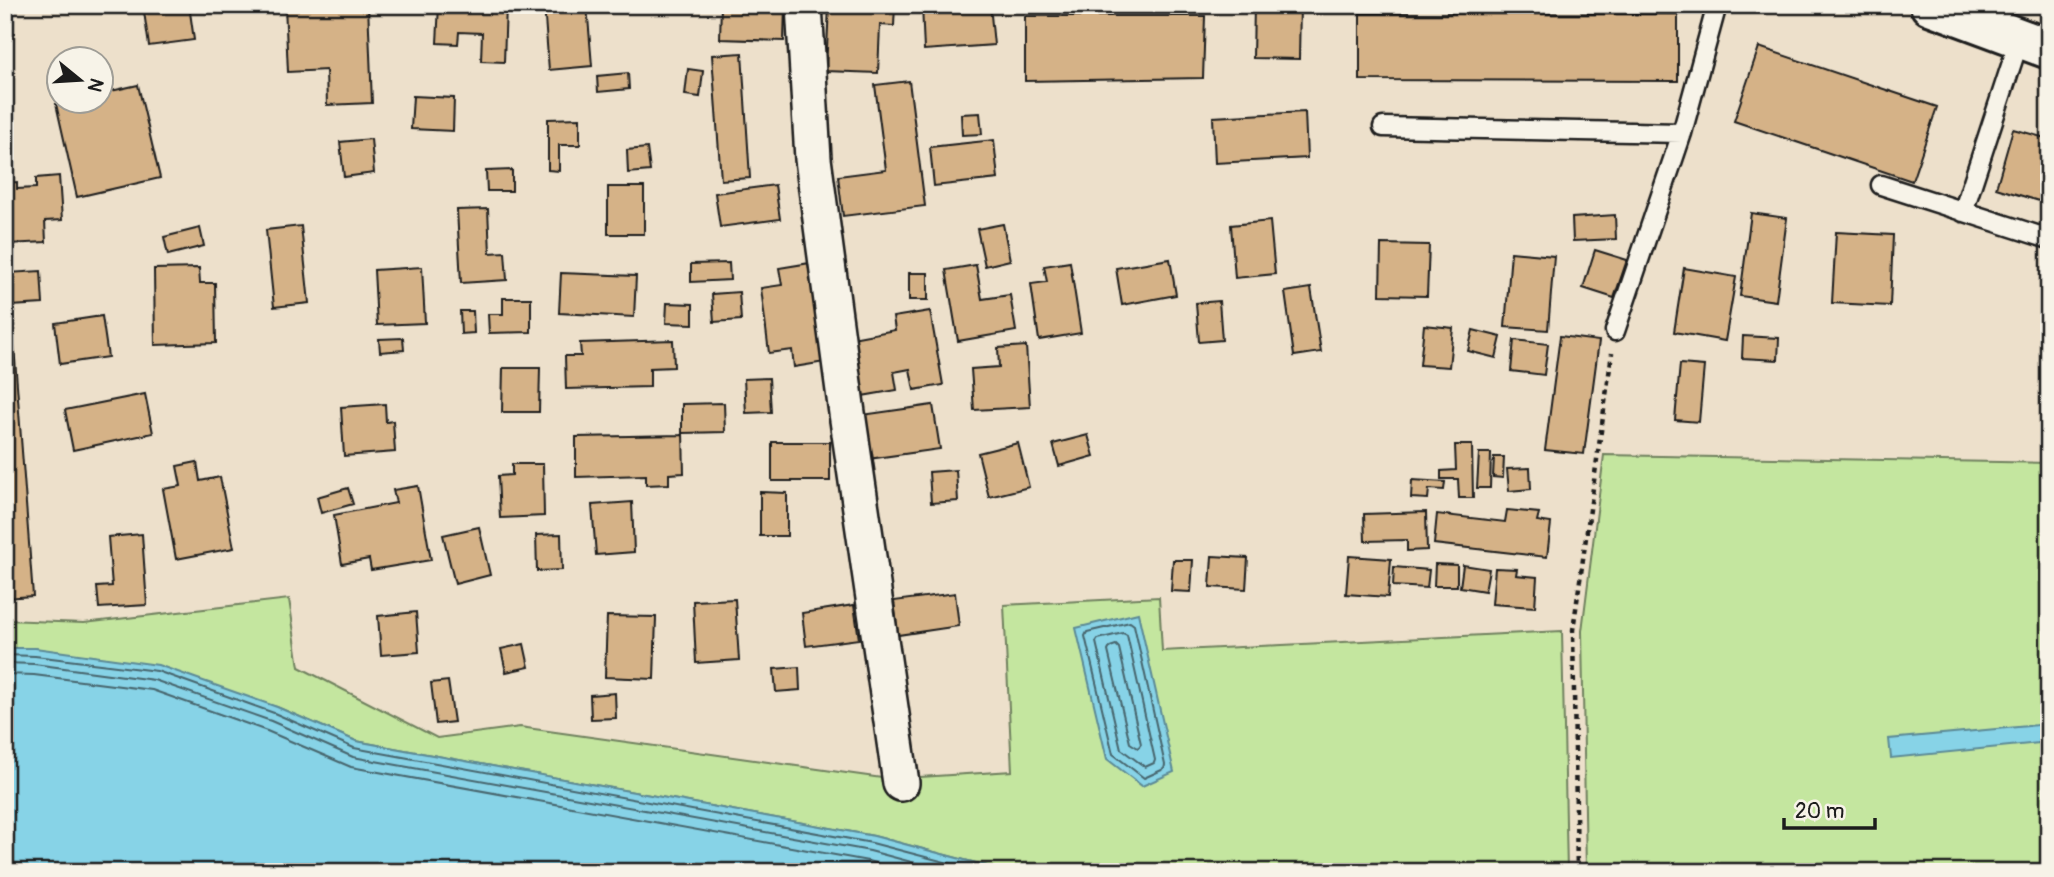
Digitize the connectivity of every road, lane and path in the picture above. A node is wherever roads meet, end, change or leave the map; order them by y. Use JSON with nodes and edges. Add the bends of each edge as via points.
{"nodes":[{"id":1,"x":804,"y":5,"type":"edge"},
{"id":2,"x":1717,"y":5,"type":"edge"},
{"id":3,"x":1930,"y":5,"type":"edge"},
{"id":4,"x":2034,"y":43,"type":"edge"},
{"id":5,"x":1382,"y":127,"type":"dead end"},
{"id":6,"x":1682,"y":133,"type":"junction"},
{"id":7,"x":1881,"y":185,"type":"dead end"},
{"id":8,"x":1963,"y":212,"type":"junction"},
{"id":9,"x":2049,"y":239,"type":"edge"},
{"id":10,"x":1615,"y":331,"type":"joint"},
{"id":11,"x":901,"y":783,"type":"dead end"},
{"id":12,"x":1577,"y":872,"type":"edge"}],
"edges":[{"from":1,"to":11,"type":"street","via":[[813,159]]},
{"from":2,"to":6,"type":"lane"},
{"from":3,"to":4,"type":"main road"},
{"from":4,"to":8,"type":"lane"},
{"from":5,"to":6,"type":"lane"},
{"from":6,"to":10,"type":"lane"},
{"from":7,"to":8,"type":"lane"},
{"from":8,"to":9,"type":"lane"},
{"from":10,"to":12,"type":"path","via":[[1573,630]]}]}
